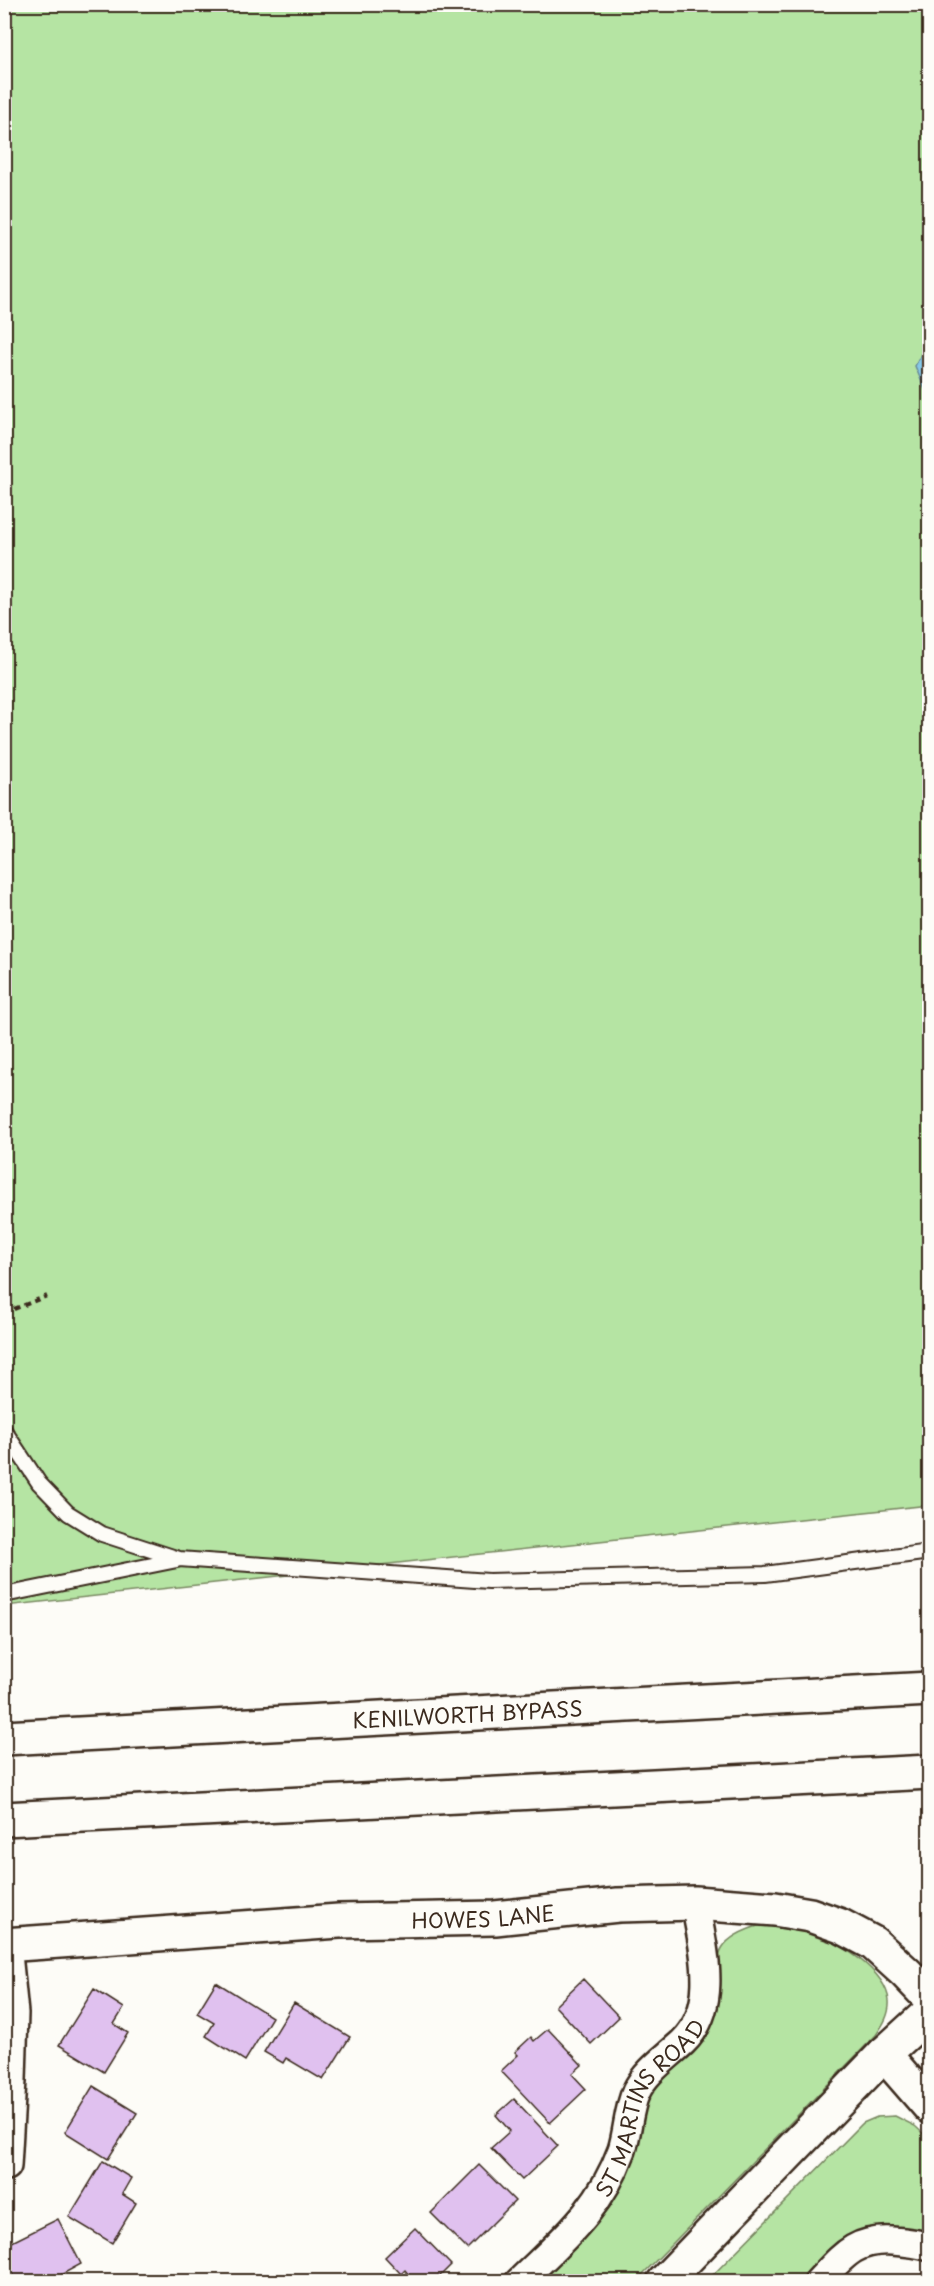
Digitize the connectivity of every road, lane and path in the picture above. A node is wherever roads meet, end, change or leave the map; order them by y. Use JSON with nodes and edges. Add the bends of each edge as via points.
{"nodes":[{"id":1,"x":47,"y":1296,"type":"dead end"},
{"id":2,"x":4,"y":1313,"type":"edge"},
{"id":3,"x":4,"y":1430,"type":"edge"},
{"id":4,"x":930,"y":1552,"type":"edge"},
{"id":5,"x":178,"y":1559,"type":"junction"},
{"id":6,"x":4,"y":1595,"type":"edge"},
{"id":7,"x":930,"y":1689,"type":"edge"},
{"id":8,"x":4,"y":1738,"type":"edge"},
{"id":9,"x":930,"y":1772,"type":"edge"},
{"id":10,"x":4,"y":1819,"type":"edge"},
{"id":11,"x":695,"y":1903,"type":"junction"},
{"id":12,"x":6,"y":1944,"type":"edge"},
{"id":13,"x":930,"y":1998,"type":"edge"},
{"id":14,"x":930,"y":2012,"type":"edge"},
{"id":15,"x":884,"y":2055,"type":"junction"},
{"id":16,"x":930,"y":2107,"type":"edge"},
{"id":17,"x":7,"y":2166,"type":"dead end"},
{"id":18,"x":930,"y":2247,"type":"edge"},
{"id":19,"x":519,"y":2282,"type":"edge"},
{"id":20,"x":664,"y":2282,"type":"edge"},
{"id":21,"x":818,"y":2282,"type":"edge"}],
"edges":[{"from":1,"to":2,"type":"path"},
{"from":3,"to":5,"type":"lane","via":[[39,1483],[68,1513],[102,1534]]},
{"from":4,"to":5,"type":"lane","via":[[765,1574],[489,1581]]},
{"from":5,"to":6,"type":"lane"},
{"from":7,"to":8,"type":"main road","name":"KENILWORTH BYPASS"},
{"from":9,"to":10,"type":"main road"},
{"from":11,"to":12,"type":"main road","name":"HOWES LANE","via":[[618,1905],[495,1918],[339,1921]]},
{"from":11,"to":13,"type":"main road","name":"HOWES LANE","via":[[775,1909],[841,1926],[873,1943]]},
{"from":11,"to":19,"type":"street","name":"ST MARTINS ROAD","via":[[705,1974],[705,2001],[700,2018],[689,2036],[636,2092],[622,2148],[608,2183],[585,2218]]},
{"from":12,"to":17,"type":"street","name":"HOWES LANE","via":[[14,2013]]},
{"from":14,"to":15,"type":"main road"},
{"from":15,"to":16,"type":"main road"},
{"from":15,"to":20,"type":"main road"},
{"from":18,"to":21,"type":"street","via":[[915,2242],[865,2242],[841,2258]]}]}
